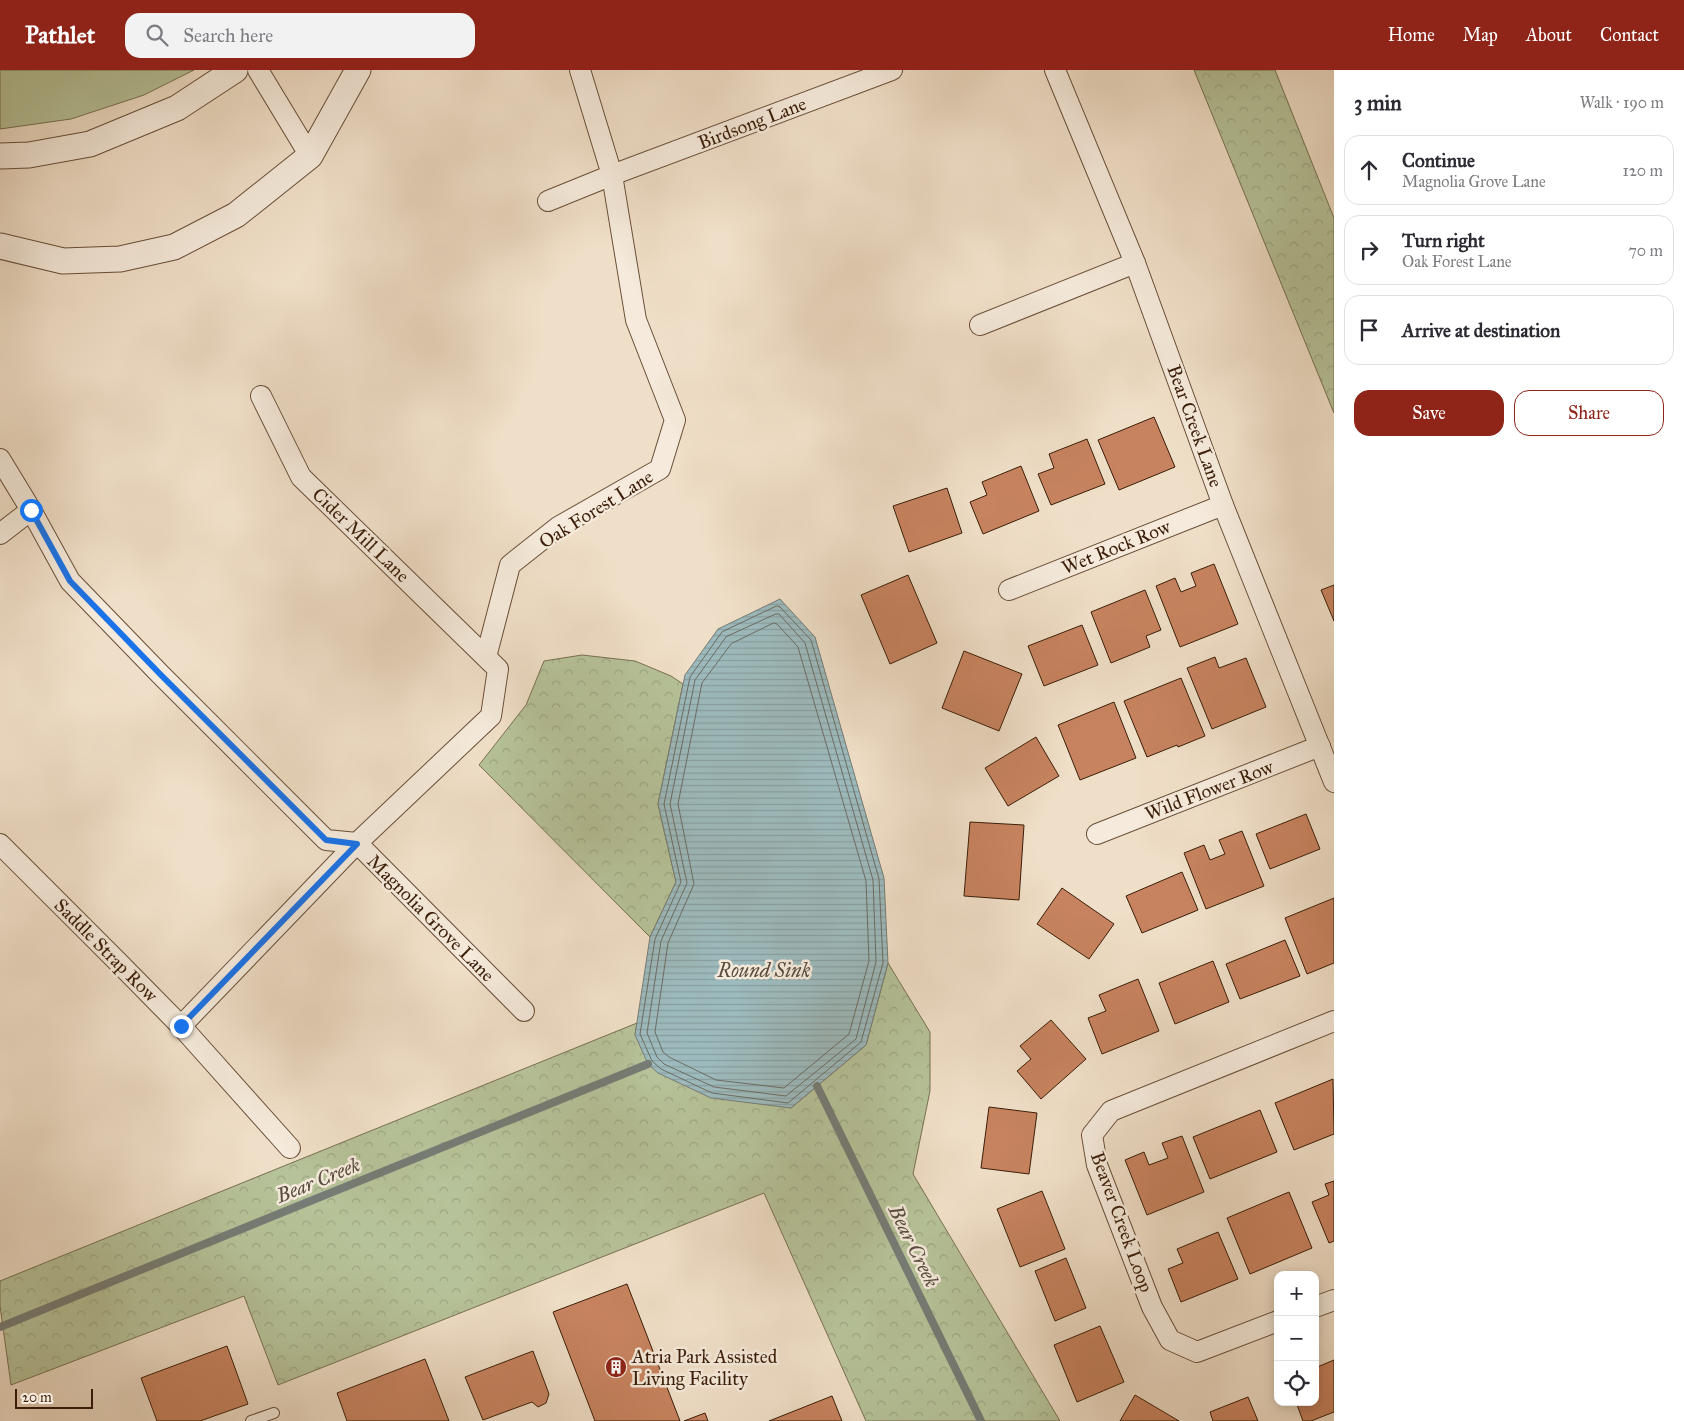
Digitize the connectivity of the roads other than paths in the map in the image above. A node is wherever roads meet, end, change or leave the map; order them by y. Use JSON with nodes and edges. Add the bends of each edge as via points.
{"nodes":[{"id":1,"x":235,"y":70,"type":"edge"},
{"id":2,"x":258,"y":70,"type":"edge"},
{"id":3,"x":358,"y":70,"type":"edge"},
{"id":4,"x":580,"y":70,"type":"edge"},
{"id":5,"x":892,"y":70,"type":"edge"},
{"id":6,"x":1055,"y":70,"type":"edge"},
{"id":7,"x":0,"y":156,"type":"edge"},
{"id":8,"x":310,"y":156,"type":"junction"},
{"id":9,"x":612,"y":175,"type":"junction"},
{"id":10,"x":548,"y":201,"type":"dead end"},
{"id":11,"x":0,"y":246,"type":"edge"},
{"id":12,"x":1135,"y":263,"type":"junction"},
{"id":13,"x":980,"y":325,"type":"dead end"},
{"id":14,"x":261,"y":396,"type":"dead end"},
{"id":15,"x":0,"y":458,"type":"edge"},
{"id":16,"x":1223,"y":504,"type":"junction"},
{"id":17,"x":31,"y":510,"type":"junction"},
{"id":18,"x":0,"y":534,"type":"edge"},
{"id":19,"x":1009,"y":590,"type":"dead end"},
{"id":20,"x":486,"y":656,"type":"junction"},
{"id":21,"x":1320,"y":746,"type":"junction"},
{"id":22,"x":1334,"y":782,"type":"edge"},
{"id":23,"x":1098,"y":834,"type":"dead end"},
{"id":24,"x":0,"y":844,"type":"edge"},
{"id":25,"x":357,"y":844,"type":"junction"},
{"id":26,"x":524,"y":1011,"type":"dead end"},
{"id":27,"x":1334,"y":1021,"type":"edge"},
{"id":28,"x":181,"y":1026,"type":"junction"},
{"id":29,"x":290,"y":1148,"type":"dead end"},
{"id":30,"x":1334,"y":1300,"type":"edge"},
{"id":31,"x":1319,"y":1306,"type":"edge"},
{"id":32,"x":1274,"y":1323,"type":"edge"},
{"id":33,"x":274,"y":1413,"type":"dead end"},
{"id":34,"x":251,"y":1421,"type":"edge"}],
"edges":[{"from":1,"to":7,"type":"street","via":[[177,108],[90,144],[30,155]]},
{"from":2,"to":8,"type":"street"},
{"from":3,"to":8,"type":"street"},
{"from":4,"to":9,"type":"street","name":"Oak Forest Lane"},
{"from":5,"to":9,"type":"street","name":"Birdsong Lane"},
{"from":6,"to":12,"type":"street","name":"Bear Creek Lane"},
{"from":8,"to":11,"type":"street","via":[[236,215],[174,247],[120,260],[63,261]]},
{"from":9,"to":10,"type":"street","name":"Birdsong Lane"},
{"from":9,"to":20,"type":"street","name":"Oak Forest Lane","via":[[636,320],[675,420],[660,469],[558,527],[510,565]]},
{"from":12,"to":13,"type":"street"},
{"from":12,"to":16,"type":"street","name":"Bear Creek Lane"},
{"from":14,"to":20,"type":"street","name":"Cider Mill Lane","via":[[301,477]]},
{"from":15,"to":17,"type":"street","name":"Magnolia Grove Lane"},
{"from":16,"to":19,"type":"street","name":"Wet Rock Row"},
{"from":16,"to":21,"type":"street","name":"Bear Creek Lane"},
{"from":17,"to":18,"type":"street"},
{"from":17,"to":25,"type":"street","name":"Magnolia Grove Lane","via":[[70,581],[160,674],[326,840]]},
{"from":20,"to":25,"type":"street","via":[[498,670],[491,716]]},
{"from":21,"to":22,"type":"street","name":"Bear Creek Lane"},
{"from":21,"to":23,"type":"street","name":"Wild Flower Row"},
{"from":24,"to":28,"type":"street","name":"Saddle Strap Row"},
{"from":25,"to":26,"type":"street","name":"Magnolia Grove Lane"},
{"from":25,"to":28,"type":"street"},
{"from":27,"to":32,"type":"street","name":"Beaver Creek Loop","via":[[1111,1112],[1092,1135],[1097,1165],[1152,1307],[1170,1340],[1197,1352]]},
{"from":28,"to":29,"type":"street","name":"Saddle Strap Row"},
{"from":30,"to":31,"type":"street"},
{"from":33,"to":34,"type":"lane"}]}
